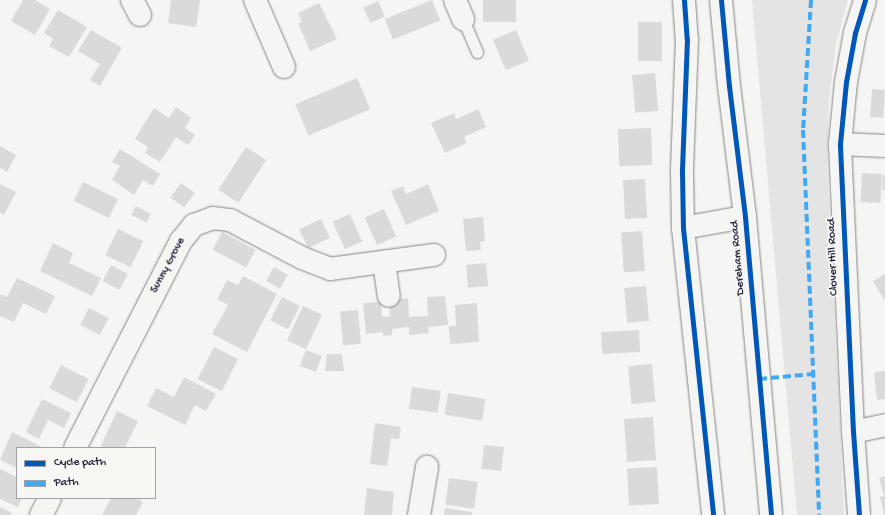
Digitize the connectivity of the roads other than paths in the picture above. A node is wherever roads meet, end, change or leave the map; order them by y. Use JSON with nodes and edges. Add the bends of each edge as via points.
{"nodes":[{"id":1,"x":255,"y":0,"type":"edge"},
{"id":2,"x":684,"y":0,"type":"edge"},
{"id":3,"x":721,"y":0,"type":"edge"},
{"id":4,"x":865,"y":0,"type":"edge"},
{"id":5,"x":459,"y":9,"type":"edge"},
{"id":6,"x":477,"y":52,"type":"dead end"},
{"id":7,"x":284,"y":67,"type":"dead end"},
{"id":8,"x":840,"y":144,"type":"junction"},
{"id":9,"x":885,"y":146,"type":"edge"},
{"id":10,"x":745,"y":217,"type":"junction"},
{"id":11,"x":683,"y":228,"type":"junction"},
{"id":12,"x":434,"y":255,"type":"dead end"},
{"id":13,"x":384,"y":262,"type":"junction"},
{"id":14,"x":389,"y":296,"type":"dead end"},
{"id":15,"x":885,"y":425,"type":"edge"},
{"id":16,"x":853,"y":432,"type":"junction"},
{"id":17,"x":76,"y":447,"type":"edge"},
{"id":18,"x":427,"y":466,"type":"dead end"},
{"id":19,"x":49,"y":499,"type":"edge"},
{"id":20,"x":41,"y":515,"type":"edge"},
{"id":21,"x":419,"y":515,"type":"edge"},
{"id":22,"x":713,"y":515,"type":"edge"},
{"id":23,"x":771,"y":515,"type":"edge"},
{"id":24,"x":859,"y":515,"type":"edge"}],
"edges":[{"from":1,"to":7,"type":"main road"},
{"from":2,"to":11,"type":"main road","via":[[687,39],[682,172]]},
{"from":3,"to":10,"type":"main road","name":"Dereham Road"},
{"from":4,"to":8,"type":"main road","name":"Clover Hill Road","via":[[855,33],[846,82]]},
{"from":5,"to":6,"type":"lane"},
{"from":8,"to":9,"type":"main road"},
{"from":8,"to":16,"type":"main road","name":"Clover Hill Road"},
{"from":10,"to":11,"type":"main road","name":"Dereham Road"},
{"from":10,"to":23,"type":"main road","name":"Dereham Road"},
{"from":11,"to":22,"type":"main road"},
{"from":12,"to":13,"type":"main road","name":"Sunny Grove"},
{"from":13,"to":14,"type":"main road"},
{"from":13,"to":17,"type":"main road","name":"Sunny Grove","via":[[330,269],[302,258],[230,220],[213,218],[194,225],[181,241]]},
{"from":15,"to":16,"type":"main road"},
{"from":16,"to":24,"type":"main road","name":"Clover Hill Road"},
{"from":18,"to":21,"type":"main road"},
{"from":19,"to":20,"type":"main road"}]}
